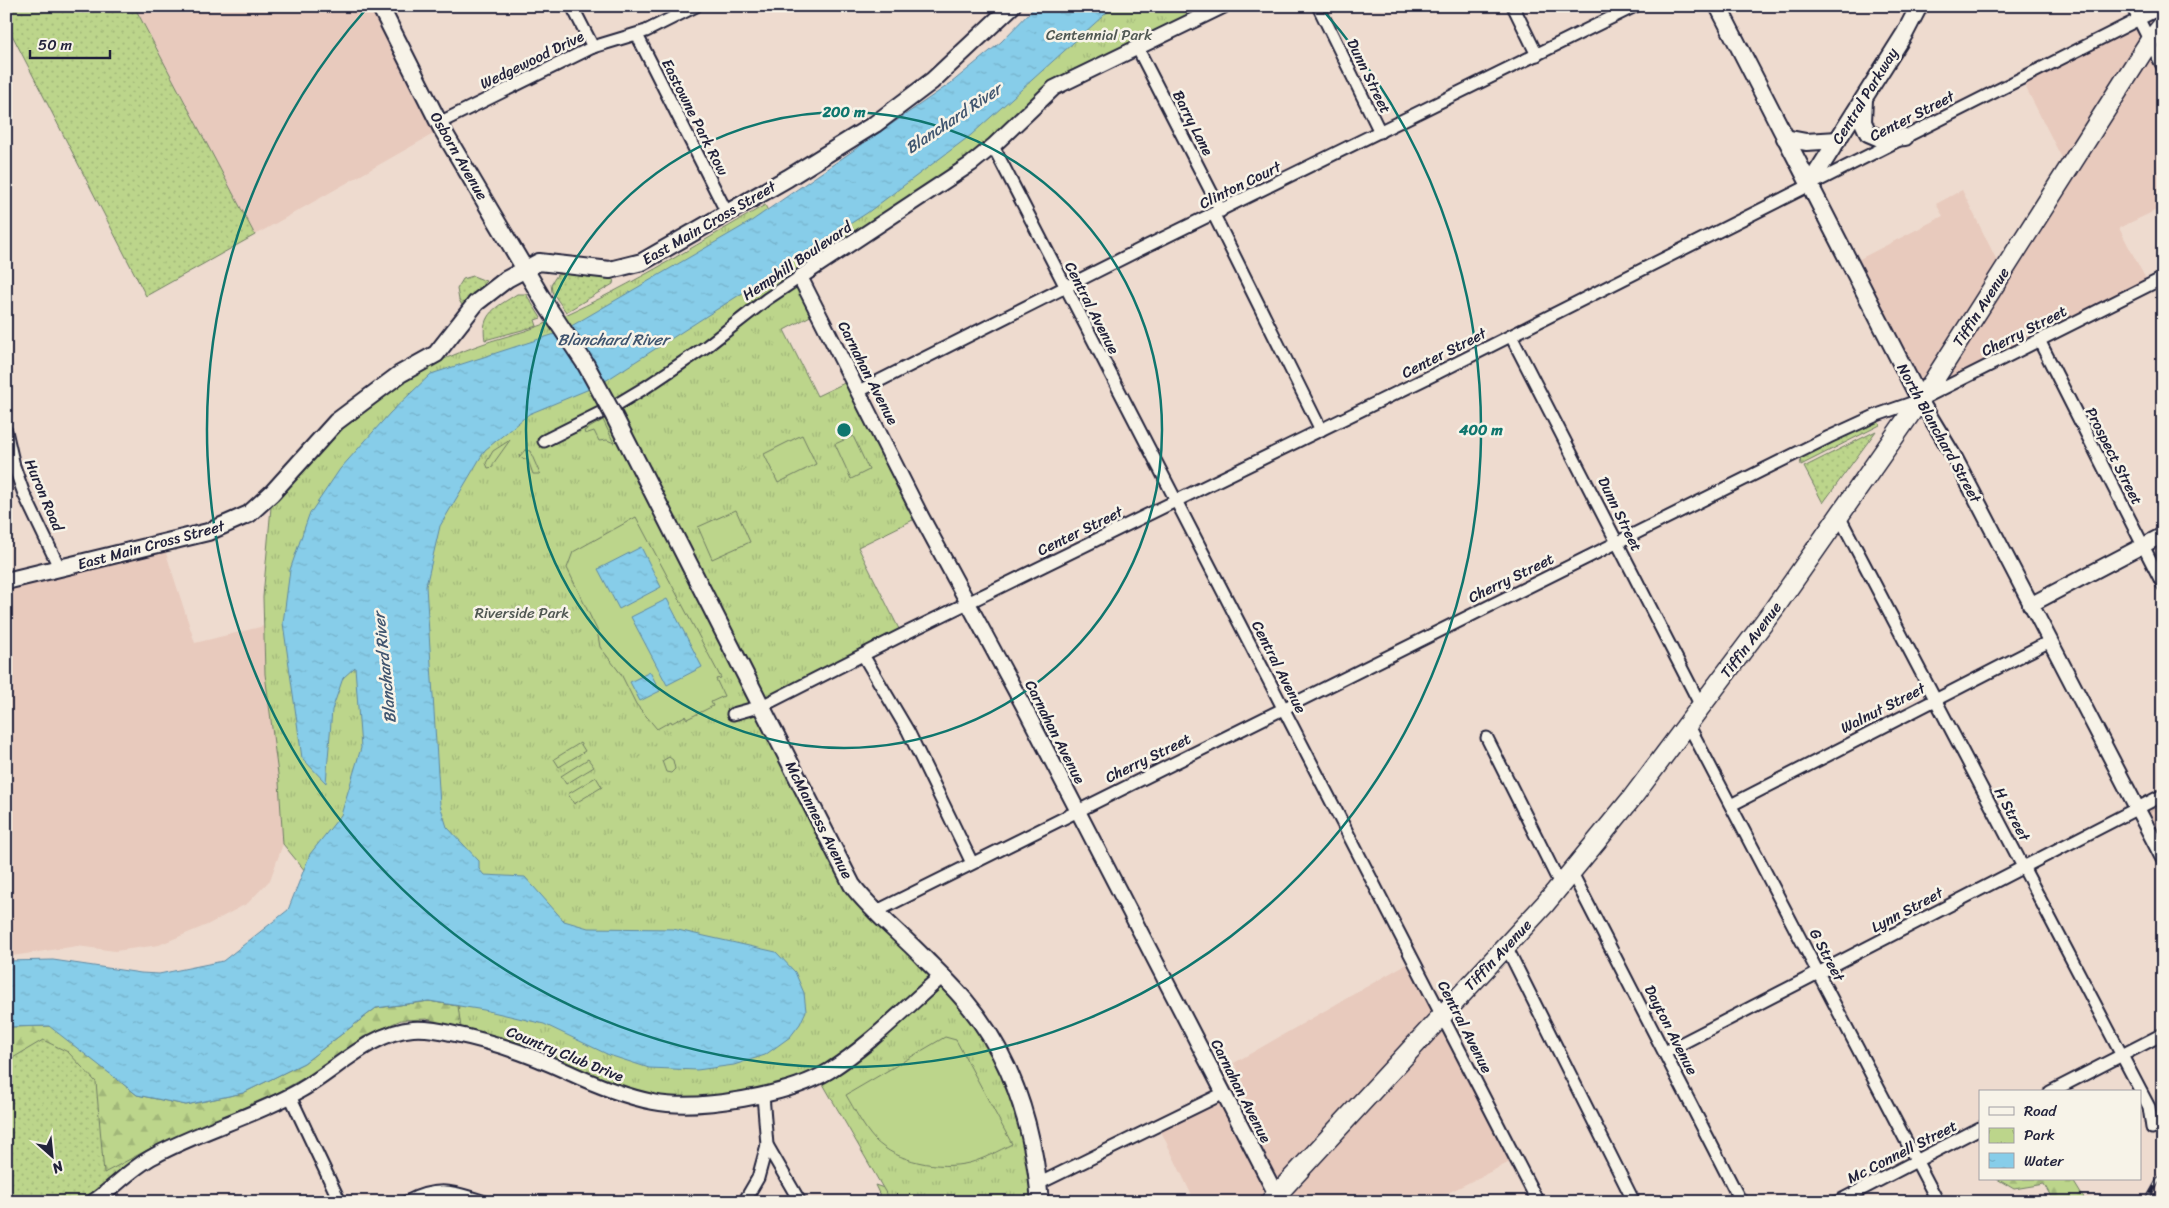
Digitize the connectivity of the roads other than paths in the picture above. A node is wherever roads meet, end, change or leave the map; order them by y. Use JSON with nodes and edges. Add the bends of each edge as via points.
{"nodes":[{"id":1,"x":380,"y":6,"type":"edge"},
{"id":2,"x":572,"y":6,"type":"edge"},
{"id":3,"x":696,"y":6,"type":"edge"},
{"id":4,"x":1012,"y":6,"type":"edge"},
{"id":5,"x":1223,"y":6,"type":"edge"},
{"id":6,"x":1318,"y":6,"type":"edge"},
{"id":7,"x":1513,"y":6,"type":"edge"},
{"id":8,"x":1635,"y":6,"type":"edge"},
{"id":9,"x":1718,"y":6,"type":"edge"},
{"id":10,"x":1919,"y":6,"type":"edge"},
{"id":11,"x":2132,"y":6,"type":"edge"},
{"id":12,"x":2163,"y":7,"type":"edge"},
{"id":13,"x":2138,"y":19,"type":"junction"},
{"id":14,"x":2163,"y":25,"type":"edge"},
{"id":15,"x":637,"y":35,"type":"junction"},
{"id":16,"x":2149,"y":42,"type":"junction"},
{"id":17,"x":592,"y":47,"type":"junction"},
{"id":18,"x":1138,"y":49,"type":"junction"},
{"id":19,"x":1537,"y":55,"type":"junction"},
{"id":20,"x":2163,"y":66,"type":"edge"},
{"id":21,"x":1864,"y":99,"type":"junction"},
{"id":22,"x":439,"y":123,"type":"junction"},
{"id":23,"x":1380,"y":132,"type":"junction"},
{"id":24,"x":1905,"y":137,"type":"junction"},
{"id":25,"x":1785,"y":138,"type":"junction"},
{"id":26,"x":1838,"y":140,"type":"junction"},
{"id":27,"x":993,"y":146,"type":"junction"},
{"id":28,"x":1809,"y":185,"type":"junction"},
{"id":29,"x":727,"y":213,"type":"junction"},
{"id":30,"x":1218,"y":213,"type":"junction"},
{"id":31,"x":524,"y":269,"type":"junction"},
{"id":32,"x":800,"y":277,"type":"junction"},
{"id":33,"x":2163,"y":278,"type":"edge"},
{"id":34,"x":1064,"y":288,"type":"junction"},
{"id":35,"x":1511,"y":336,"type":"junction"},
{"id":36,"x":2038,"y":340,"type":"junction"},
{"id":37,"x":859,"y":391,"type":"junction"},
{"id":38,"x":1920,"y":400,"type":"junction"},
{"id":39,"x":614,"y":416,"type":"joint"},
{"id":40,"x":1321,"y":430,"type":"junction"},
{"id":41,"x":6,"y":431,"type":"edge"},
{"id":42,"x":544,"y":441,"type":"dead end"},
{"id":43,"x":1176,"y":501,"type":"junction"},
{"id":44,"x":1839,"y":516,"type":"junction"},
{"id":45,"x":2163,"y":536,"type":"edge"},
{"id":46,"x":1617,"y":543,"type":"junction"},
{"id":47,"x":2142,"y":546,"type":"junction"},
{"id":48,"x":60,"y":569,"type":"junction"},
{"id":49,"x":6,"y":581,"type":"edge"},
{"id":50,"x":2163,"y":585,"type":"edge"},
{"id":51,"x":968,"y":602,"type":"junction"},
{"id":52,"x":2030,"y":604,"type":"junction"},
{"id":53,"x":2050,"y":641,"type":"junction"},
{"id":54,"x":863,"y":654,"type":"junction"},
{"id":55,"x":1934,"y":699,"type":"junction"},
{"id":56,"x":762,"y":706,"type":"junction"},
{"id":57,"x":1701,"y":706,"type":"junction"},
{"id":58,"x":1283,"y":708,"type":"junction"},
{"id":59,"x":733,"y":714,"type":"dead end"},
{"id":60,"x":1688,"y":724,"type":"junction"},
{"id":61,"x":1487,"y":738,"type":"dead end"},
{"id":62,"x":2163,"y":794,"type":"edge"},
{"id":63,"x":1731,"y":805,"type":"junction"},
{"id":64,"x":2136,"y":808,"type":"junction"},
{"id":65,"x":1078,"y":810,"type":"junction"},
{"id":66,"x":2163,"y":858,"type":"edge"},
{"id":67,"x":972,"y":863,"type":"junction"},
{"id":68,"x":2022,"y":866,"type":"junction"},
{"id":69,"x":1567,"y":879,"type":"junction"},
{"id":70,"x":875,"y":912,"type":"junction"},
{"id":71,"x":1506,"y":946,"type":"junction"},
{"id":72,"x":1820,"y":972,"type":"junction"},
{"id":73,"x":942,"y":976,"type":"junction"},
{"id":74,"x":1442,"y":1015,"type":"junction"},
{"id":75,"x":2163,"y":1034,"type":"edge"},
{"id":76,"x":1666,"y":1052,"type":"junction"},
{"id":77,"x":2122,"y":1055,"type":"junction"},
{"id":78,"x":2054,"y":1090,"type":"edge"},
{"id":79,"x":2140,"y":1090,"type":"edge"},
{"id":80,"x":1224,"y":1093,"type":"junction"},
{"id":81,"x":2142,"y":1094,"type":"edge"},
{"id":82,"x":763,"y":1095,"type":"junction"},
{"id":83,"x":290,"y":1096,"type":"junction"},
{"id":84,"x":2152,"y":1128,"type":"dead end"},
{"id":85,"x":1979,"y":1129,"type":"edge"},
{"id":86,"x":767,"y":1145,"type":"junction"},
{"id":87,"x":1917,"y":1161,"type":"junction"},
{"id":88,"x":1038,"y":1184,"type":"junction"},
{"id":89,"x":1276,"y":1199,"type":"edge"},
{"id":90,"x":93,"y":1202,"type":"edge"},
{"id":91,"x":340,"y":1202,"type":"edge"},
{"id":92,"x":406,"y":1202,"type":"edge"},
{"id":93,"x":485,"y":1202,"type":"edge"},
{"id":94,"x":744,"y":1202,"type":"edge"},
{"id":95,"x":800,"y":1202,"type":"edge"},
{"id":96,"x":1040,"y":1202,"type":"edge"},
{"id":97,"x":1538,"y":1202,"type":"edge"},
{"id":98,"x":1634,"y":1202,"type":"edge"},
{"id":99,"x":1741,"y":1202,"type":"edge"},
{"id":100,"x":1837,"y":1202,"type":"edge"},
{"id":101,"x":1938,"y":1202,"type":"edge"}],
"edges":[{"from":1,"to":22,"type":"main road","name":"Osborn Avenue"},
{"from":2,"to":17,"type":"street"},
{"from":3,"to":15,"type":"street","name":"Wedgewood Drive"},
{"from":4,"to":29,"type":"main road","name":"East Main Cross Street","via":[[908,101],[842,146]]},
{"from":5,"to":18,"type":"street","name":"Hemphill Boulevard"},
{"from":6,"to":23,"type":"street","name":"Dunn Street"},
{"from":7,"to":19,"type":"street"},
{"from":8,"to":19,"type":"street","name":"Clinton Court"},
{"from":9,"to":25,"type":"main road","name":"North Blanchard Street"},
{"from":10,"to":21,"type":"main road","name":"Central Parkway"},
{"from":11,"to":13,"type":"street"},
{"from":12,"to":13,"type":"street","name":"Center Street"},
{"from":13,"to":16,"type":"street"},
{"from":13,"to":24,"type":"street","name":"Center Street"},
{"from":14,"to":16,"type":"highway","name":"Tiffin Avenue"},
{"from":15,"to":17,"type":"street","name":"Wedgewood Drive"},
{"from":15,"to":29,"type":"street","name":"Eastowne Park Row"},
{"from":16,"to":20,"type":"street"},
{"from":16,"to":38,"type":"highway","name":"Tiffin Avenue"},
{"from":17,"to":22,"type":"street","name":"Wedgewood Drive"},
{"from":18,"to":27,"type":"street","name":"Hemphill Boulevard","via":[[1054,88]]},
{"from":18,"to":30,"type":"street","name":"Barry Lane"},
{"from":19,"to":23,"type":"street","name":"Clinton Court"},
{"from":21,"to":24,"type":"main road","via":[[1863,122],[1868,133],[1882,139]]},
{"from":21,"to":26,"type":"main road","name":"Central Parkway"},
{"from":22,"to":31,"type":"main road","name":"Osborn Avenue"},
{"from":23,"to":30,"type":"street","name":"Clinton Court"},
{"from":24,"to":28,"type":"street","name":"Center Street"},
{"from":25,"to":26,"type":"main road","via":[[1806,142]]},
{"from":25,"to":28,"type":"main road","name":"North Blanchard Street"},
{"from":26,"to":28,"type":"main road","name":"Central Parkway"},
{"from":27,"to":32,"type":"street","name":"Hemphill Boulevard","via":[[928,194]]},
{"from":27,"to":34,"type":"street","name":"Central Avenue"},
{"from":28,"to":35,"type":"street","name":"Center Street"},
{"from":28,"to":38,"type":"main road","name":"North Blanchard Street"},
{"from":29,"to":31,"type":"main road","name":"East Main Cross Street","via":[[642,262],[620,269],[546,262]]},
{"from":30,"to":34,"type":"street","name":"Clinton Court"},
{"from":30,"to":40,"type":"street","name":"Barry Lane"},
{"from":31,"to":39,"type":"main road","name":"Osborn Avenue","bridge":true,"via":[[586,365]]},
{"from":31,"to":48,"type":"main road","name":"East Main Cross Street","via":[[487,293],[436,354],[400,374],[336,422],[249,514],[208,532]]},
{"from":32,"to":37,"type":"street","name":"Carnahan Avenue"},
{"from":32,"to":42,"type":"street","name":"Hemphill Boulevard","via":[[646,387]]},
{"from":33,"to":36,"type":"street","name":"Cherry Street"},
{"from":34,"to":37,"type":"street","name":"Clinton Court"},
{"from":34,"to":43,"type":"street","name":"Central Avenue"},
{"from":35,"to":40,"type":"street","name":"Center Street"},
{"from":35,"to":46,"type":"street","name":"Dunn Street"},
{"from":36,"to":38,"type":"street","name":"Cherry Street"},
{"from":36,"to":47,"type":"street","name":"Prospect Street"},
{"from":37,"to":51,"type":"street","name":"Carnahan Avenue"},
{"from":38,"to":44,"type":"highway","name":"Tiffin Avenue"},
{"from":38,"to":46,"type":"street","name":"Cherry Street","via":[[1829,437]]},
{"from":38,"to":52,"type":"street","name":"North Blanchard Street","via":[[1955,458]]},
{"from":39,"to":56,"type":"main road","name":"McManness Avenue"},
{"from":40,"to":43,"type":"street","name":"Center Street"},
{"from":41,"to":48,"type":"street","name":"Huron Road","via":[[24,494]]},
{"from":43,"to":51,"type":"street","name":"Center Street"},
{"from":43,"to":58,"type":"street","name":"Central Avenue"},
{"from":44,"to":55,"type":"street","name":"H Street"},
{"from":44,"to":57,"type":"highway","name":"Tiffin Avenue"},
{"from":45,"to":47,"type":"street"},
{"from":46,"to":57,"type":"street","name":"Dunn Street"},
{"from":46,"to":58,"type":"street","name":"Cherry Street"},
{"from":47,"to":50,"type":"street","name":"Prospect Street"},
{"from":47,"to":52,"type":"street"},
{"from":48,"to":49,"type":"main road","name":"East Main Cross Street"},
{"from":51,"to":54,"type":"street","name":"Center Street"},
{"from":51,"to":65,"type":"street","name":"Carnahan Avenue"},
{"from":52,"to":53,"type":"street","name":"North Blanchard Street"},
{"from":53,"to":55,"type":"street","name":"Walnut Street"},
{"from":53,"to":64,"type":"street","name":"North Blanchard Street"},
{"from":54,"to":56,"type":"street","name":"Center Street"},
{"from":54,"to":67,"type":"street","via":[[908,731]]},
{"from":55,"to":63,"type":"street","name":"Walnut Street"},
{"from":55,"to":68,"type":"street","name":"H Street"},
{"from":56,"to":59,"type":"street","name":"Center Street"},
{"from":56,"to":70,"type":"main road","name":"McManness Avenue","via":[[852,885]]},
{"from":57,"to":60,"type":"highway","name":"Tiffin Avenue"},
{"from":58,"to":65,"type":"street","name":"Cherry Street"},
{"from":58,"to":74,"type":"street","name":"Central Avenue"},
{"from":60,"to":63,"type":"street","name":"G Street"},
{"from":60,"to":69,"type":"highway","name":"Tiffin Avenue"},
{"from":61,"to":69,"type":"street","name":"Dayton Avenue"},
{"from":62,"to":64,"type":"street","name":"Lynn Street"},
{"from":63,"to":72,"type":"street","name":"G Street"},
{"from":64,"to":66,"type":"street","name":"North Blanchard Street"},
{"from":64,"to":68,"type":"street","name":"Lynn Street"},
{"from":65,"to":67,"type":"street","name":"Cherry Street"},
{"from":65,"to":80,"type":"street","name":"Carnahan Avenue"},
{"from":67,"to":70,"type":"street","name":"Cherry Street"},
{"from":68,"to":72,"type":"street","name":"Lynn Street"},
{"from":68,"to":77,"type":"street","name":"H Street"},
{"from":69,"to":71,"type":"highway","name":"Tiffin Avenue"},
{"from":69,"to":76,"type":"street","name":"Dayton Avenue"},
{"from":70,"to":73,"type":"main road","name":"McManness Avenue"},
{"from":71,"to":74,"type":"highway","name":"Tiffin Avenue"},
{"from":71,"to":98,"type":"street"},
{"from":72,"to":76,"type":"street","name":"Lynn Street"},
{"from":72,"to":87,"type":"street","name":"G Street"},
{"from":73,"to":82,"type":"street","name":"Country Club Drive","via":[[830,1071]]},
{"from":73,"to":88,"type":"main road","name":"McManness Avenue","via":[[976,1016],[1008,1071],[1030,1132]]},
{"from":74,"to":89,"type":"highway","name":"Tiffin Avenue"},
{"from":74,"to":97,"type":"street","name":"Central Avenue"},
{"from":75,"to":77,"type":"street"},
{"from":76,"to":99,"type":"street","name":"Dayton Avenue"},
{"from":77,"to":78,"type":"street"},
{"from":77,"to":79,"type":"street","name":"H Street"},
{"from":80,"to":88,"type":"street"},
{"from":80,"to":89,"type":"street","name":"Carnahan Avenue"},
{"from":81,"to":84,"type":"street","name":"H Street","via":[[2149,1107]]},
{"from":82,"to":83,"type":"street","name":"Country Club Drive","via":[[695,1104],[654,1102],[616,1093],[506,1046],[422,1029],[401,1031],[373,1041]]},
{"from":82,"to":86,"type":"street"},
{"from":83,"to":90,"type":"street","name":"Country Club Drive","via":[[152,1157]]},
{"from":83,"to":91,"type":"street"},
{"from":85,"to":87,"type":"street","name":"Mc Connell Street"},
{"from":86,"to":94,"type":"street","via":[[758,1178]]},
{"from":86,"to":95,"type":"street"},
{"from":87,"to":100,"type":"street","name":"Mc Connell Street"},
{"from":87,"to":101,"type":"street","name":"G Street"},
{"from":88,"to":96,"type":"main road","name":"McManness Avenue"},
{"from":92,"to":93,"type":"street","via":[[423,1194],[446,1191]]}]}
